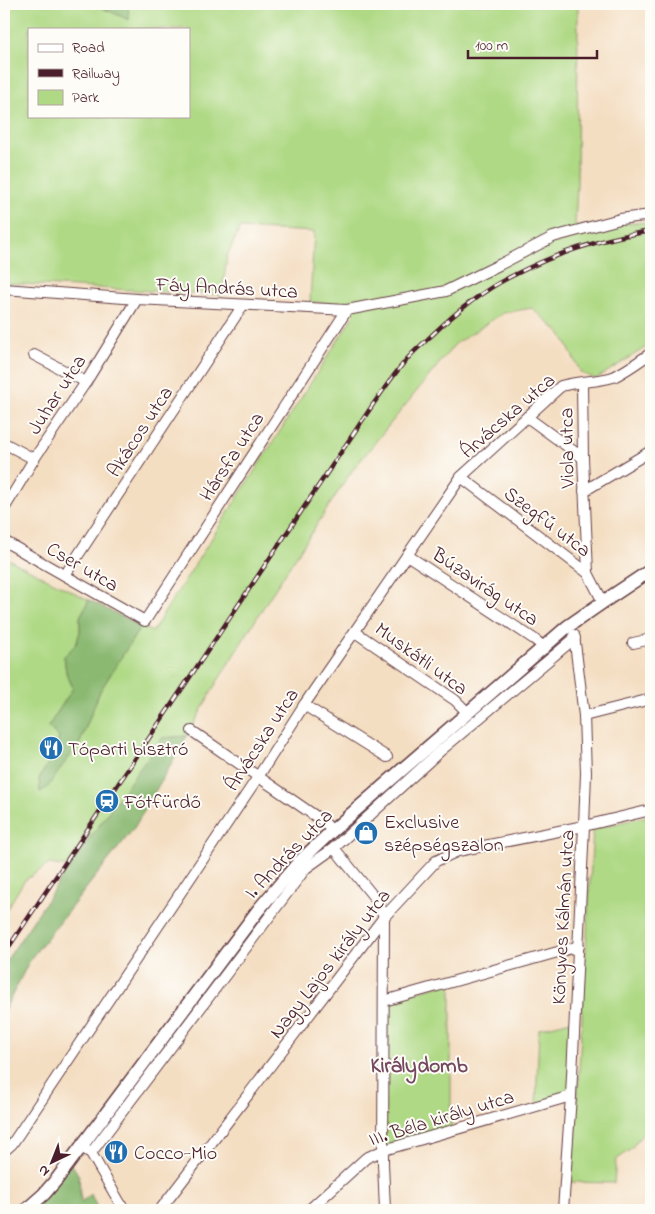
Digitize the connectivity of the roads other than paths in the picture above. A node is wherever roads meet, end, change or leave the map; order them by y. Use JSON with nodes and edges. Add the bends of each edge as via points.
{"nodes":[{"id":1,"x":651,"y":215,"type":"edge"},
{"id":2,"x":5,"y":291,"type":"edge"},
{"id":3,"x":137,"y":299,"type":"junction"},
{"id":4,"x":243,"y":306,"type":"junction"},
{"id":5,"x":346,"y":310,"type":"junction"},
{"id":6,"x":651,"y":353,"type":"edge"},
{"id":7,"x":34,"y":355,"type":"dead end"},
{"id":8,"x":86,"y":382,"type":"junction"},
{"id":9,"x":582,"y":383,"type":"junction"},
{"id":10,"x":527,"y":417,"type":"junction"},
{"id":11,"x":4,"y":443,"type":"edge"},
{"id":12,"x":651,"y":451,"type":"edge"},
{"id":13,"x":583,"y":458,"type":"junction"},
{"id":14,"x":34,"y":459,"type":"junction"},
{"id":15,"x":461,"y":478,"type":"junction"},
{"id":16,"x":584,"y":491,"type":"junction"},
{"id":17,"x":4,"y":509,"type":"edge"},
{"id":18,"x":4,"y":541,"type":"edge"},
{"id":19,"x":408,"y":555,"type":"junction"},
{"id":20,"x":651,"y":570,"type":"edge"},
{"id":21,"x":588,"y":573,"type":"junction"},
{"id":22,"x":65,"y":575,"type":"junction"},
{"id":23,"x":603,"y":602,"type":"junction"},
{"id":24,"x":145,"y":621,"type":"joint"},
{"id":25,"x":568,"y":627,"type":"junction"},
{"id":26,"x":356,"y":632,"type":"junction"},
{"id":27,"x":575,"y":638,"type":"junction"},
{"id":28,"x":651,"y":638,"type":"edge"},
{"id":29,"x":632,"y":643,"type":"dead end"},
{"id":30,"x":544,"y":648,"type":"junction"},
{"id":31,"x":651,"y":699,"type":"edge"},
{"id":32,"x":304,"y":705,"type":"junction"},
{"id":33,"x":468,"y":713,"type":"junction"},
{"id":34,"x":584,"y":716,"type":"junction"},
{"id":35,"x":192,"y":731,"type":"dead end"},
{"id":36,"x":387,"y":757,"type":"dead end"},
{"id":37,"x":258,"y":777,"type":"junction"},
{"id":38,"x":651,"y":810,"type":"edge"},
{"id":39,"x":584,"y":826,"type":"junction"},
{"id":40,"x":332,"y":832,"type":"junction"},
{"id":41,"x":334,"y":848,"type":"junction"},
{"id":42,"x":384,"y":917,"type":"junction"},
{"id":43,"x":579,"y":946,"type":"junction"},
{"id":44,"x":384,"y":1001,"type":"junction"},
{"id":45,"x":571,"y":1096,"type":"junction"},
{"id":46,"x":86,"y":1150,"type":"junction"},
{"id":47,"x":384,"y":1150,"type":"junction"},
{"id":48,"x":4,"y":1151,"type":"edge"},
{"id":49,"x":26,"y":1210,"type":"edge"},
{"id":50,"x":124,"y":1210,"type":"edge"},
{"id":51,"x":160,"y":1210,"type":"edge"},
{"id":52,"x":309,"y":1210,"type":"edge"},
{"id":53,"x":385,"y":1210,"type":"edge"},
{"id":54,"x":563,"y":1210,"type":"edge"}],
"edges":[{"from":1,"to":5,"type":"street","name":"Fáy András utca","via":[[620,219],[553,237],[446,291]]},
{"from":2,"to":3,"type":"street","name":"Fáy András utca"},
{"from":3,"to":4,"type":"street","name":"Fáy András utca"},
{"from":3,"to":8,"type":"street","name":"Juhar utca"},
{"from":4,"to":5,"type":"street","name":"Fáy András utca"},
{"from":4,"to":22,"type":"street","name":"Akácos utca"},
{"from":5,"to":24,"type":"street","name":"Hársfa utca"},
{"from":6,"to":9,"type":"street","name":"Árvácska utca","via":[[614,376]]},
{"from":7,"to":8,"type":"street"},
{"from":8,"to":14,"type":"street","name":"Juhar utca"},
{"from":9,"to":10,"type":"street","name":"Árvácska utca","via":[[562,386]]},
{"from":9,"to":13,"type":"street","name":"Viola utca"},
{"from":10,"to":13,"type":"street"},
{"from":10,"to":15,"type":"street","name":"Árvácska utca"},
{"from":11,"to":14,"type":"street"},
{"from":12,"to":16,"type":"street"},
{"from":13,"to":16,"type":"street","name":"Viola utca"},
{"from":14,"to":17,"type":"street","name":"Juhar utca"},
{"from":15,"to":19,"type":"street","name":"Árvácska utca"},
{"from":15,"to":21,"type":"street","name":"Szegfű utca"},
{"from":16,"to":21,"type":"street","name":"Viola utca"},
{"from":18,"to":22,"type":"street","name":"Cser utca"},
{"from":19,"to":26,"type":"street","name":"Árvácska utca"},
{"from":19,"to":30,"type":"street","name":"Búzavirág utca"},
{"from":20,"to":23,"type":"main road","name":"I. András utca"},
{"from":21,"to":23,"type":"street","name":"Szegfű utca"},
{"from":22,"to":24,"type":"street","name":"Cser utca"},
{"from":23,"to":25,"type":"main road","name":"I. András utca"},
{"from":25,"to":27,"type":"street","name":"Könyves Kálmán utca"},
{"from":25,"to":30,"type":"main road","name":"I. András utca"},
{"from":26,"to":32,"type":"street","name":"Árvácska utca"},
{"from":26,"to":33,"type":"street","name":"Muskátli utca"},
{"from":27,"to":34,"type":"street","name":"Könyves Kálmán utca"},
{"from":27,"to":41,"type":"street","name":"I. András utca","via":[[439,752]]},
{"from":28,"to":29,"type":"street"},
{"from":30,"to":33,"type":"main road","name":"I. András utca"},
{"from":31,"to":34,"type":"street"},
{"from":32,"to":36,"type":"street"},
{"from":32,"to":37,"type":"street","name":"Árvácska utca"},
{"from":33,"to":40,"type":"main road","name":"I. András utca"},
{"from":34,"to":39,"type":"street","name":"Könyves Kálmán utca"},
{"from":35,"to":37,"type":"street"},
{"from":37,"to":40,"type":"street","via":[[324,822]]},
{"from":37,"to":48,"type":"street","name":"Árvácska utca","via":[[12,1144]]},
{"from":38,"to":39,"type":"street","name":"Nagy Lajos király utca"},
{"from":39,"to":42,"type":"street","name":"Nagy Lajos király utca","via":[[458,851],[436,861]]},
{"from":39,"to":43,"type":"street","name":"Könyves Kálmán utca"},
{"from":40,"to":46,"type":"main road","name":"I. András utca","via":[[299,862],[259,909]]},
{"from":41,"to":42,"type":"street","via":[[378,902]]},
{"from":41,"to":46,"type":"street","name":"I. András utca","via":[[306,868]]},
{"from":42,"to":44,"type":"street"},
{"from":42,"to":51,"type":"street","name":"Nagy Lajos király utca"},
{"from":43,"to":44,"type":"street"},
{"from":43,"to":45,"type":"street","name":"Könyves Kálmán utca"},
{"from":44,"to":47,"type":"street"},
{"from":45,"to":47,"type":"street","name":"III. Béla király utca"},
{"from":45,"to":54,"type":"street","name":"Könyves Kálmán utca"},
{"from":46,"to":49,"type":"main road"},
{"from":46,"to":50,"type":"street"},
{"from":47,"to":52,"type":"street","name":"III. Béla király utca","via":[[366,1158]]},
{"from":47,"to":53,"type":"street"}]}
